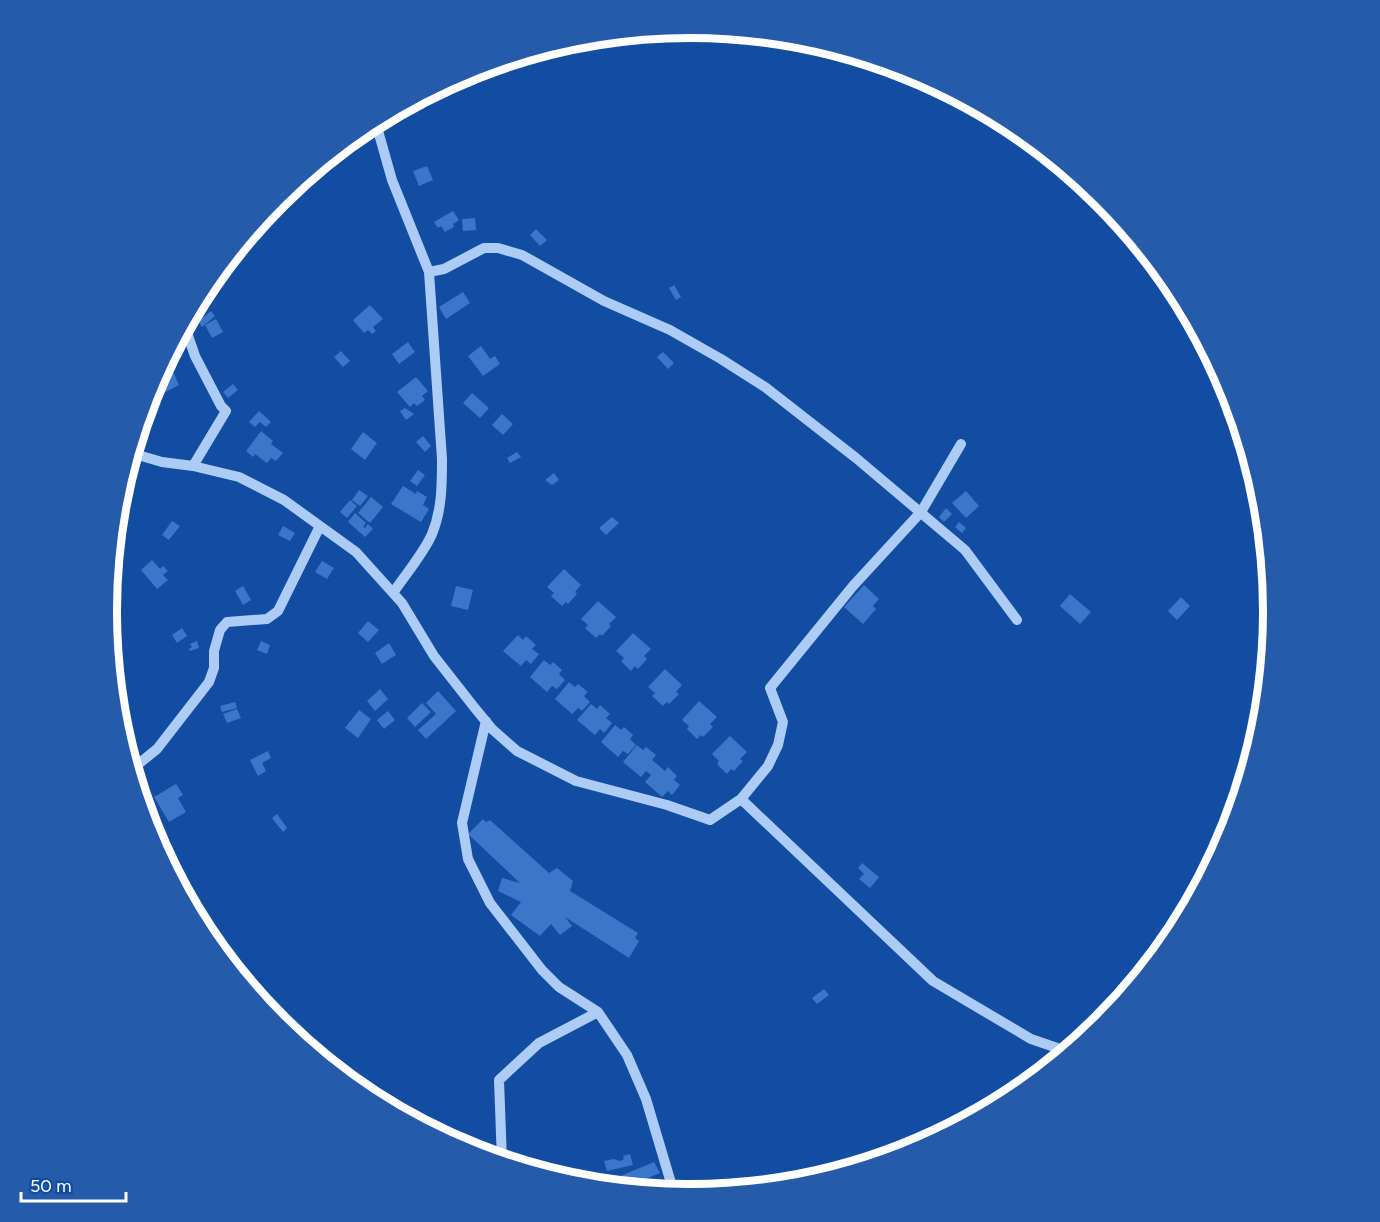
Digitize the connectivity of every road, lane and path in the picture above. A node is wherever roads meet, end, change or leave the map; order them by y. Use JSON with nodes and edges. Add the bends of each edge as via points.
{"nodes":[{"id":1,"x":378,"y":130,"type":"edge"},
{"id":2,"x":429,"y":272,"type":"junction"},
{"id":3,"x":187,"y":335,"type":"edge"},
{"id":4,"x":961,"y":444,"type":"dead end"},
{"id":5,"x":138,"y":455,"type":"edge"},
{"id":6,"x":193,"y":466,"type":"junction"},
{"id":7,"x":921,"y":512,"type":"junction"},
{"id":8,"x":320,"y":526,"type":"junction"},
{"id":9,"x":393,"y":593,"type":"junction"},
{"id":10,"x":1017,"y":620,"type":"dead end"},
{"id":11,"x":486,"y":721,"type":"junction"},
{"id":12,"x":138,"y":765,"type":"edge"},
{"id":13,"x":741,"y":799,"type":"junction"},
{"id":14,"x":598,"y":1012,"type":"junction"},
{"id":15,"x":1060,"y":1049,"type":"edge"},
{"id":16,"x":502,"y":1152,"type":"edge"},
{"id":17,"x":671,"y":1184,"type":"edge"}],
"edges":[{"from":1,"to":2,"type":"street","via":[[392,180]]},
{"from":2,"to":7,"type":"street","via":[[444,269],[484,248],[522,255],[604,301],[670,330],[765,387]]},
{"from":2,"to":9,"type":"street","via":[[440,404],[442,487],[431,536]]},
{"from":3,"to":6,"type":"street","via":[[226,411]]},
{"from":4,"to":7,"type":"street"},
{"from":5,"to":6,"type":"street"},
{"from":6,"to":8,"type":"street","via":[[239,477],[284,500]]},
{"from":7,"to":10,"type":"street","via":[[965,550]]},
{"from":7,"to":13,"type":"street","via":[[853,586],[770,688],[783,722],[778,745],[768,766]]},
{"from":8,"to":9,"type":"street","via":[[356,552]]},
{"from":8,"to":12,"type":"street","via":[[278,611],[267,619],[227,622],[219,630],[209,682],[157,749]]},
{"from":9,"to":11,"type":"street","via":[[434,656]]},
{"from":11,"to":13,"type":"street","via":[[517,751],[576,781],[710,819]]},
{"from":11,"to":14,"type":"street","via":[[462,823],[468,859],[490,903],[542,970]]},
{"from":13,"to":15,"type":"street","via":[[933,981],[1031,1039]]},
{"from":14,"to":16,"type":"street","via":[[539,1043],[499,1080]]},
{"from":14,"to":17,"type":"street","via":[[627,1055],[646,1099]]}]}
